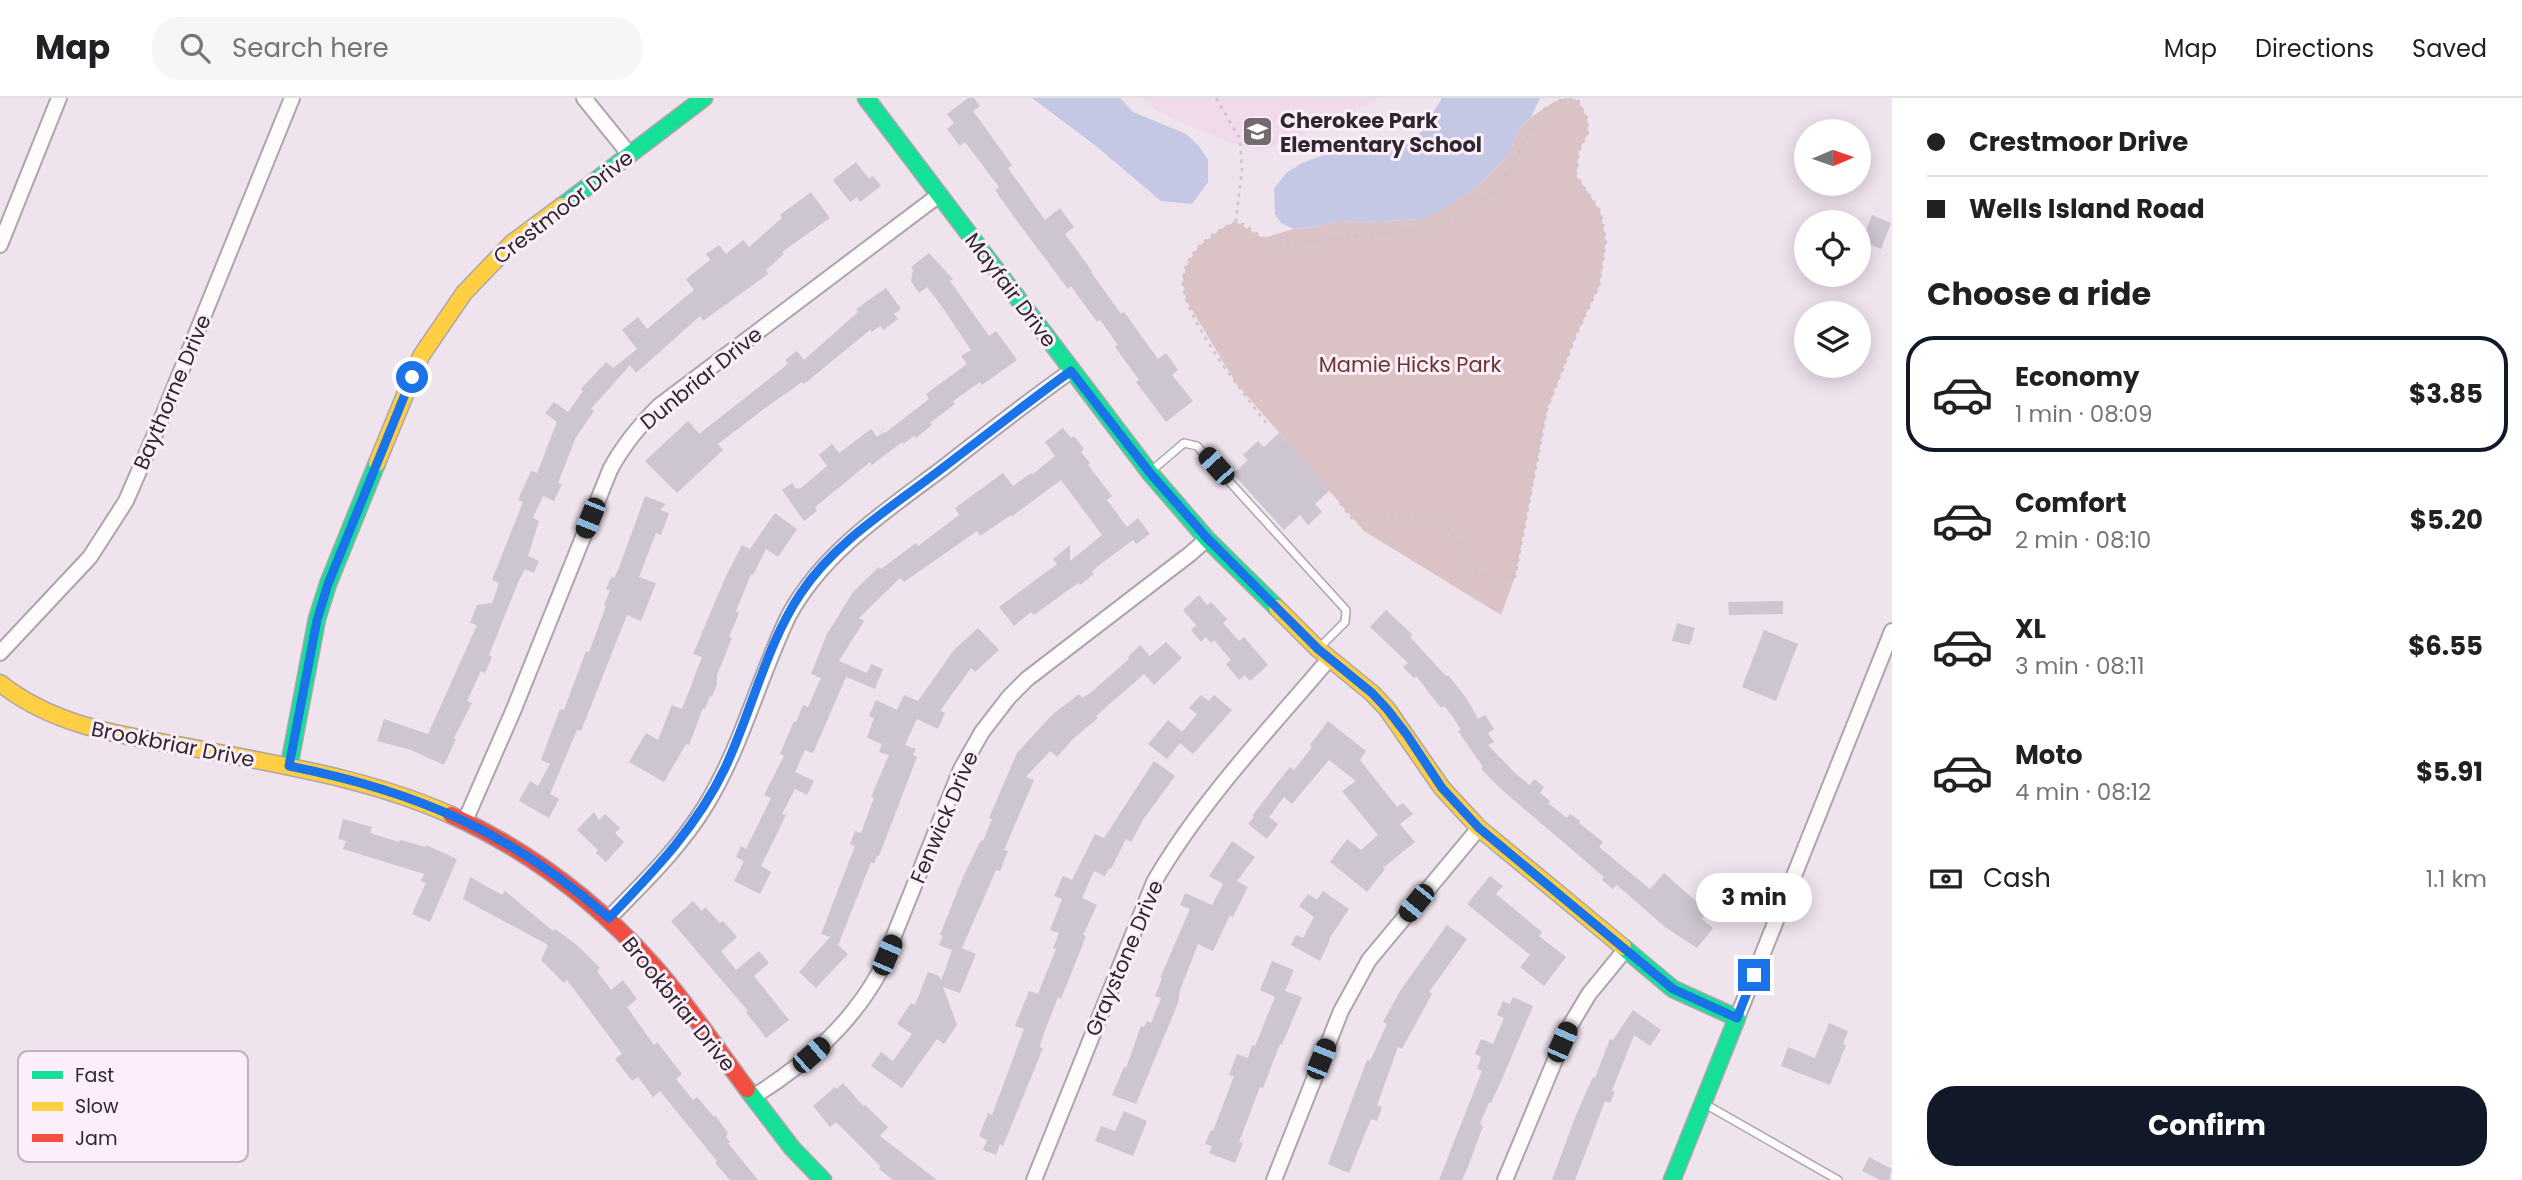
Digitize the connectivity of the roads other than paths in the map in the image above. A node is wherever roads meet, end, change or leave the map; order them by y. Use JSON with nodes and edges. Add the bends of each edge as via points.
{"nodes":[{"id":1,"x":59,"y":98,"type":"edge"},
{"id":2,"x":292,"y":98,"type":"edge"},
{"id":3,"x":584,"y":98,"type":"edge"},
{"id":4,"x":704,"y":98,"type":"edge"},
{"id":5,"x":866,"y":98,"type":"edge"},
{"id":6,"x":629,"y":155,"type":"junction"},
{"id":7,"x":939,"y":195,"type":"junction"},
{"id":8,"x":0,"y":245,"type":"edge"},
{"id":9,"x":1071,"y":371,"type":"junction"},
{"id":10,"x":1150,"y":473,"type":"junction"},
{"id":11,"x":1207,"y":538,"type":"junction"},
{"id":12,"x":1892,"y":631,"type":"edge"},
{"id":13,"x":0,"y":653,"type":"edge"},
{"id":14,"x":1323,"y":654,"type":"junction"},
{"id":15,"x":0,"y":683,"type":"edge"},
{"id":16,"x":289,"y":766,"type":"junction"},
{"id":17,"x":466,"y":821,"type":"junction"},
{"id":18,"x":1479,"y":828,"type":"junction"},
{"id":19,"x":609,"y":918,"type":"junction"},
{"id":20,"x":1625,"y":950,"type":"junction"},
{"id":21,"x":1737,"y":1018,"type":"junction"},
{"id":22,"x":753,"y":1097,"type":"junction"},
{"id":23,"x":1703,"y":1103,"type":"junction"},
{"id":24,"x":823,"y":1180,"type":"edge"},
{"id":25,"x":1034,"y":1180,"type":"edge"},
{"id":26,"x":1274,"y":1180,"type":"edge"},
{"id":27,"x":1505,"y":1180,"type":"edge"},
{"id":28,"x":1672,"y":1180,"type":"edge"},
{"id":29,"x":1838,"y":1180,"type":"edge"}],
"edges":[{"from":1,"to":8,"type":"street"},
{"from":2,"to":13,"type":"street","name":"Baythorne Drive","via":[[126,501],[90,557]]},
{"from":3,"to":6,"type":"street"},
{"from":4,"to":6,"type":"street","name":"Crestmoor Drive"},
{"from":5,"to":7,"type":"street","name":"Mayfair Drive"},
{"from":6,"to":16,"type":"street","name":"Crestmoor Drive","via":[[512,243],[484,270],[445,317],[421,356],[328,584]]},
{"from":7,"to":9,"type":"street","name":"Mayfair Drive"},
{"from":7,"to":17,"type":"street","name":"Dunbriar Drive","via":[[659,406],[622,447]]},
{"from":9,"to":10,"type":"street","name":"Mayfair Drive"},
{"from":9,"to":19,"type":"street","via":[[880,516],[820,569],[785,623],[729,760],[705,806],[677,845]]},
{"from":10,"to":11,"type":"street","name":"Mayfair Drive"},
{"from":10,"to":14,"type":"lane","via":[[1184,443],[1197,446],[1346,610],[1345,621]]},
{"from":11,"to":14,"type":"street","name":"Mayfair Drive"},
{"from":11,"to":22,"type":"street","name":"Fenwick Drive","via":[[1027,680],[997,712],[961,769],[884,962],[864,1000],[799,1066]]},
{"from":12,"to":21,"type":"street"},
{"from":14,"to":18,"type":"street","name":"Mayfair Drive","via":[[1387,709],[1442,788]]},
{"from":14,"to":25,"type":"street","name":"Graystone Drive","via":[[1182,838],[1154,882]]},
{"from":15,"to":16,"type":"street","name":"Brookbriar Drive","via":[[35,708],[64,720]]},
{"from":16,"to":17,"type":"street","name":"Brookbriar Drive","via":[[372,785]]},
{"from":17,"to":19,"type":"street","name":"Brookbriar Drive","via":[[538,862]]},
{"from":18,"to":20,"type":"street","name":"Mayfair Drive"},
{"from":18,"to":26,"type":"street","via":[[1359,976],[1341,1010]]},
{"from":19,"to":22,"type":"street","name":"Brookbriar Drive","via":[[654,966]]},
{"from":20,"to":21,"type":"street","name":"Mayfair Drive","via":[[1673,989]]},
{"from":20,"to":27,"type":"street","via":[[1568,1028]]},
{"from":21,"to":23,"type":"street"},
{"from":22,"to":24,"type":"street","name":"Brookbriar Drive","via":[[792,1149]]},
{"from":23,"to":28,"type":"street"},
{"from":23,"to":29,"type":"lane"}]}
